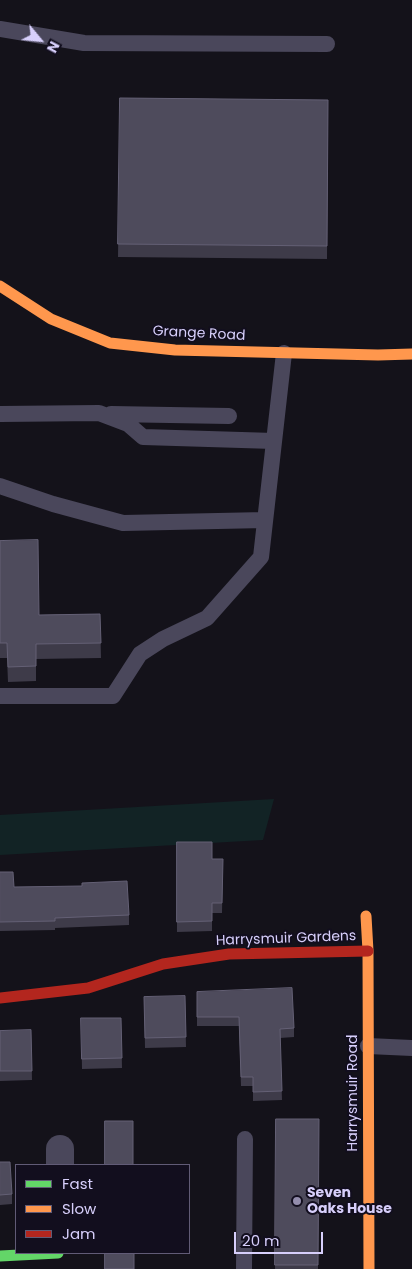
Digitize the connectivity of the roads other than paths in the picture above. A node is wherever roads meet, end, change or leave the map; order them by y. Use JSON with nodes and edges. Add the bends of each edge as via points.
{"nodes":[{"id":1,"x":0,"y":28,"type":"edge"},
{"id":2,"x":328,"y":44,"type":"dead end"},
{"id":3,"x":0,"y":287,"type":"edge"},
{"id":4,"x":284,"y":353,"type":"junction"},
{"id":5,"x":412,"y":354,"type":"edge"},
{"id":6,"x":0,"y":414,"type":"edge"},
{"id":7,"x":99,"y":414,"type":"junction"},
{"id":8,"x":229,"y":416,"type":"dead end"},
{"id":9,"x":274,"y":441,"type":"junction"},
{"id":10,"x":0,"y":486,"type":"edge"},
{"id":11,"x":265,"y":520,"type":"junction"},
{"id":12,"x":0,"y":696,"type":"edge"},
{"id":13,"x":366,"y":916,"type":"dead end"},
{"id":14,"x":368,"y":951,"type":"junction"},
{"id":15,"x":0,"y":998,"type":"edge"},
{"id":16,"x":368,"y":1046,"type":"junction"},
{"id":17,"x":412,"y":1048,"type":"edge"},
{"id":18,"x":245,"y":1139,"type":"dead end"},
{"id":19,"x":39,"y":1254,"type":"edge"},
{"id":20,"x":59,"y":1254,"type":"edge"},
{"id":21,"x":0,"y":1256,"type":"edge"},
{"id":22,"x":60,"y":1269,"type":"edge"},
{"id":23,"x":244,"y":1269,"type":"edge"},
{"id":24,"x":369,"y":1269,"type":"edge"}],
"edges":[{"from":1,"to":2,"type":"lane","via":[[84,43]]},
{"from":3,"to":4,"type":"street","name":"Grange Road","via":[[51,319],[110,343],[175,350]]},
{"from":4,"to":5,"type":"street","name":"Grange Road"},
{"from":4,"to":9,"type":"lane"},
{"from":6,"to":7,"type":"lane"},
{"from":7,"to":8,"type":"lane"},
{"from":7,"to":9,"type":"lane","via":[[128,424],[143,437]]},
{"from":9,"to":11,"type":"lane"},
{"from":10,"to":11,"type":"lane","via":[[123,523]]},
{"from":11,"to":12,"type":"lane","via":[[260,557],[207,618],[140,654],[113,696]]},
{"from":13,"to":14,"type":"street","name":"Harrysmuir Road"},
{"from":14,"to":15,"type":"street","name":"Harrysmuir Gardens","via":[[229,954],[163,964],[88,988]]},
{"from":14,"to":16,"type":"street","name":"Harrysmuir Road"},
{"from":16,"to":17,"type":"lane"},
{"from":16,"to":24,"type":"street","name":"Harrysmuir Road"},
{"from":18,"to":23,"type":"lane"},
{"from":19,"to":21,"type":"street"},
{"from":20,"to":22,"type":"street"}]}
